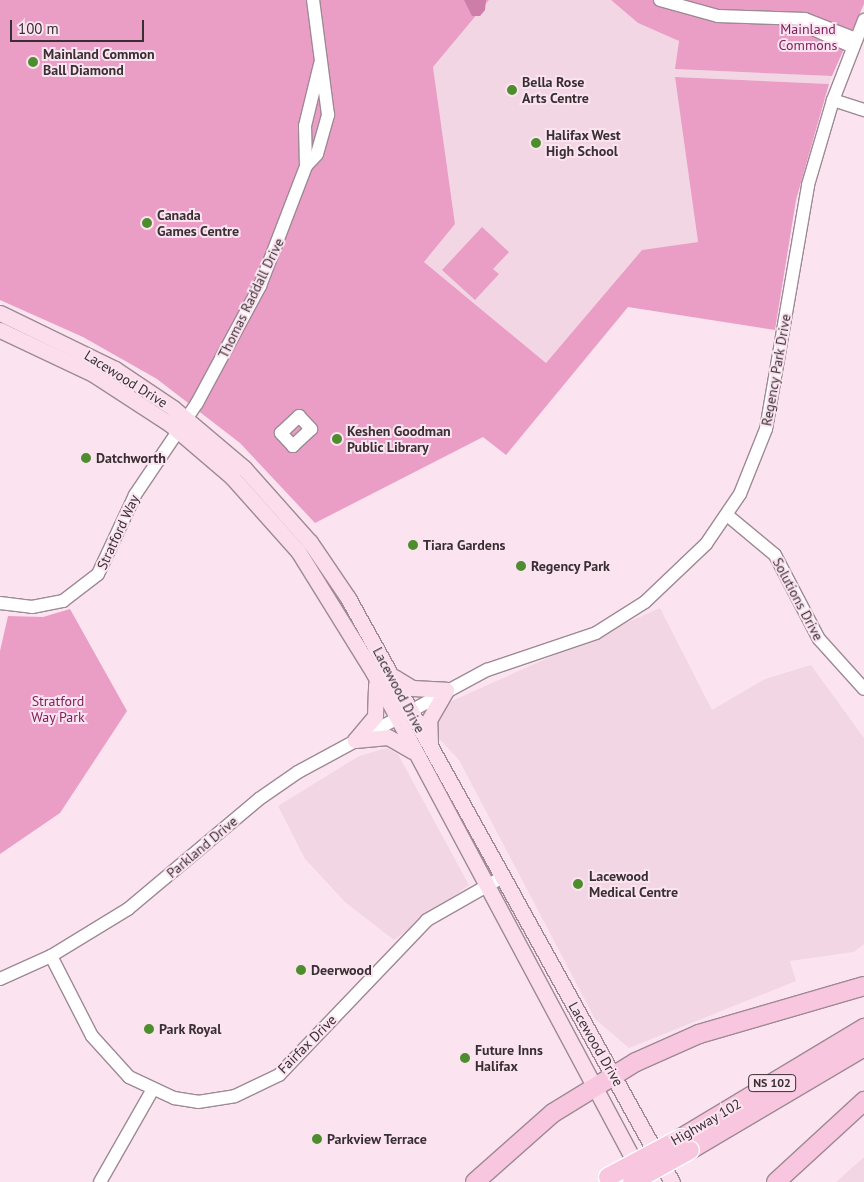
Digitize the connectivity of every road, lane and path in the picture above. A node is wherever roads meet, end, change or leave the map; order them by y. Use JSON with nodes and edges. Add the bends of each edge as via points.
{"nodes":[{"id":1,"x":313,"y":0,"type":"edge"},
{"id":2,"x":660,"y":0,"type":"edge"},
{"id":3,"x":864,"y":20,"type":"edge"},
{"id":4,"x":854,"y":43,"type":"junction"},
{"id":5,"x":321,"y":59,"type":"junction"},
{"id":6,"x":833,"y":100,"type":"junction"},
{"id":7,"x":864,"y":110,"type":"edge"},
{"id":8,"x":306,"y":166,"type":"junction"},
{"id":9,"x":0,"y":313,"type":"edge"},
{"id":10,"x":0,"y":330,"type":"edge"},
{"id":11,"x":182,"y":425,"type":"junction"},
{"id":12,"x":727,"y":515,"type":"junction"},
{"id":13,"x":0,"y":603,"type":"edge"},
{"id":14,"x":373,"y":672,"type":"junction"},
{"id":15,"x":390,"y":672,"type":"junction"},
{"id":16,"x":864,"y":688,"type":"edge"},
{"id":17,"x":446,"y":690,"type":"junction"},
{"id":18,"x":403,"y":714,"type":"junction"},
{"id":19,"x":355,"y":740,"type":"junction"},
{"id":20,"x":424,"y":754,"type":"junction"},
{"id":21,"x":494,"y":881,"type":"junction"},
{"id":22,"x":51,"y":956,"type":"junction"},
{"id":23,"x":0,"y":979,"type":"edge"},
{"id":24,"x":864,"y":986,"type":"edge"},
{"id":25,"x":864,"y":1028,"type":"edge"},
{"id":26,"x":864,"y":1047,"type":"edge"},
{"id":27,"x":613,"y":1075,"type":"junction"},
{"id":28,"x":594,"y":1086,"type":"junction"},
{"id":29,"x":152,"y":1091,"type":"junction"},
{"id":30,"x":864,"y":1101,"type":"edge"},
{"id":31,"x":685,"y":1144,"type":"junction"},
{"id":32,"x":603,"y":1179,"type":"edge"},
{"id":33,"x":100,"y":1182,"type":"edge"},
{"id":34,"x":475,"y":1182,"type":"edge"},
{"id":35,"x":632,"y":1182,"type":"edge"},
{"id":36,"x":645,"y":1182,"type":"edge"},
{"id":37,"x":672,"y":1182,"type":"edge"},
{"id":38,"x":776,"y":1182,"type":"edge"}],
"edges":[{"from":1,"to":5,"type":"street","name":"Thomas Raddall Drive"},
{"from":2,"to":4,"type":"street","via":[[718,16],[791,18],[826,25]]},
{"from":3,"to":4,"type":"street","name":"Regency Park Drive"},
{"from":4,"to":6,"type":"street","name":"Regency Park Drive"},
{"from":5,"to":8,"type":"street","name":"Thomas Raddall Drive","via":[[305,126]]},
{"from":5,"to":8,"type":"street","name":"Thomas Raddall Drive","via":[[328,115],[317,154]]},
{"from":6,"to":7,"type":"street"},
{"from":6,"to":12,"type":"street","name":"Regency Park Drive","via":[[808,185],[766,429],[752,469]]},
{"from":8,"to":11,"type":"street","name":"Thomas Raddall Drive","via":[[260,286]]},
{"from":9,"to":11,"type":"main road","name":"Lacewood Drive","via":[[115,369]]},
{"from":10,"to":11,"type":"main road","name":"Lacewood Drive","via":[[93,374]]},
{"from":11,"to":13,"type":"street","name":"Stratford Way","via":[[134,495],[110,553],[86,586],[63,601],[44,606]]},
{"from":11,"to":14,"type":"main road","name":"Lacewood Drive","via":[[298,551]]},
{"from":11,"to":15,"type":"main road","name":"Lacewood Drive","via":[[244,468],[310,542]]},
{"from":12,"to":16,"type":"street","name":"Solutions Drive","via":[[775,555],[819,639]]},
{"from":12,"to":17,"type":"street","name":"Regency Park Drive","via":[[684,568],[621,618],[596,633],[508,662]]},
{"from":14,"to":18,"type":"main road","name":"Lacewood Drive"},
{"from":14,"to":19,"type":"main road","via":[[378,708]]},
{"from":15,"to":17,"type":"main road","via":[[412,688]]},
{"from":15,"to":18,"type":"main road","name":"Lacewood Drive"},
{"from":17,"to":18,"type":"street","name":"Regency Park Drive"},
{"from":17,"to":20,"type":"main road","via":[[428,720]]},
{"from":18,"to":19,"type":"street","name":"Parkland Drive"},
{"from":18,"to":20,"type":"main road","name":"Lacewood Drive"},
{"from":19,"to":20,"type":"main road","via":[[394,739]]},
{"from":19,"to":22,"type":"street","name":"Parkland Drive","via":[[259,799],[128,908]]},
{"from":20,"to":21,"type":"main road","name":"Lacewood Drive"},
{"from":21,"to":27,"type":"main road","name":"Lacewood Drive"},
{"from":21,"to":28,"type":"main road","name":"Lacewood Drive"},
{"from":21,"to":29,"type":"street","name":"Fairfax Drive","via":[[427,920],[279,1075],[235,1096],[198,1102]]},
{"from":22,"to":23,"type":"street","name":"Parkland Drive"},
{"from":22,"to":29,"type":"street","name":"Fairfax Drive","via":[[92,1036],[129,1077]]},
{"from":24,"to":27,"type":"highway","via":[[699,1034]]},
{"from":25,"to":31,"type":"highway","name":"Highway 102","number":"NS 102"},
{"from":26,"to":31,"type":"highway","name":"Highway 102","number":"NS 102"},
{"from":27,"to":28,"type":"highway"},
{"from":27,"to":37,"type":"main road","name":"Lacewood Drive"},
{"from":28,"to":34,"type":"highway","via":[[553,1113]]},
{"from":28,"to":36,"type":"main road","name":"Lacewood Drive"},
{"from":29,"to":33,"type":"street"},
{"from":30,"to":38,"type":"highway"},
{"from":31,"to":32,"type":"highway","name":"Highway 102","number":"NS 102","bridge":true},
{"from":31,"to":35,"type":"highway","name":"Highway 102","number":"NS 102","bridge":true}]}
